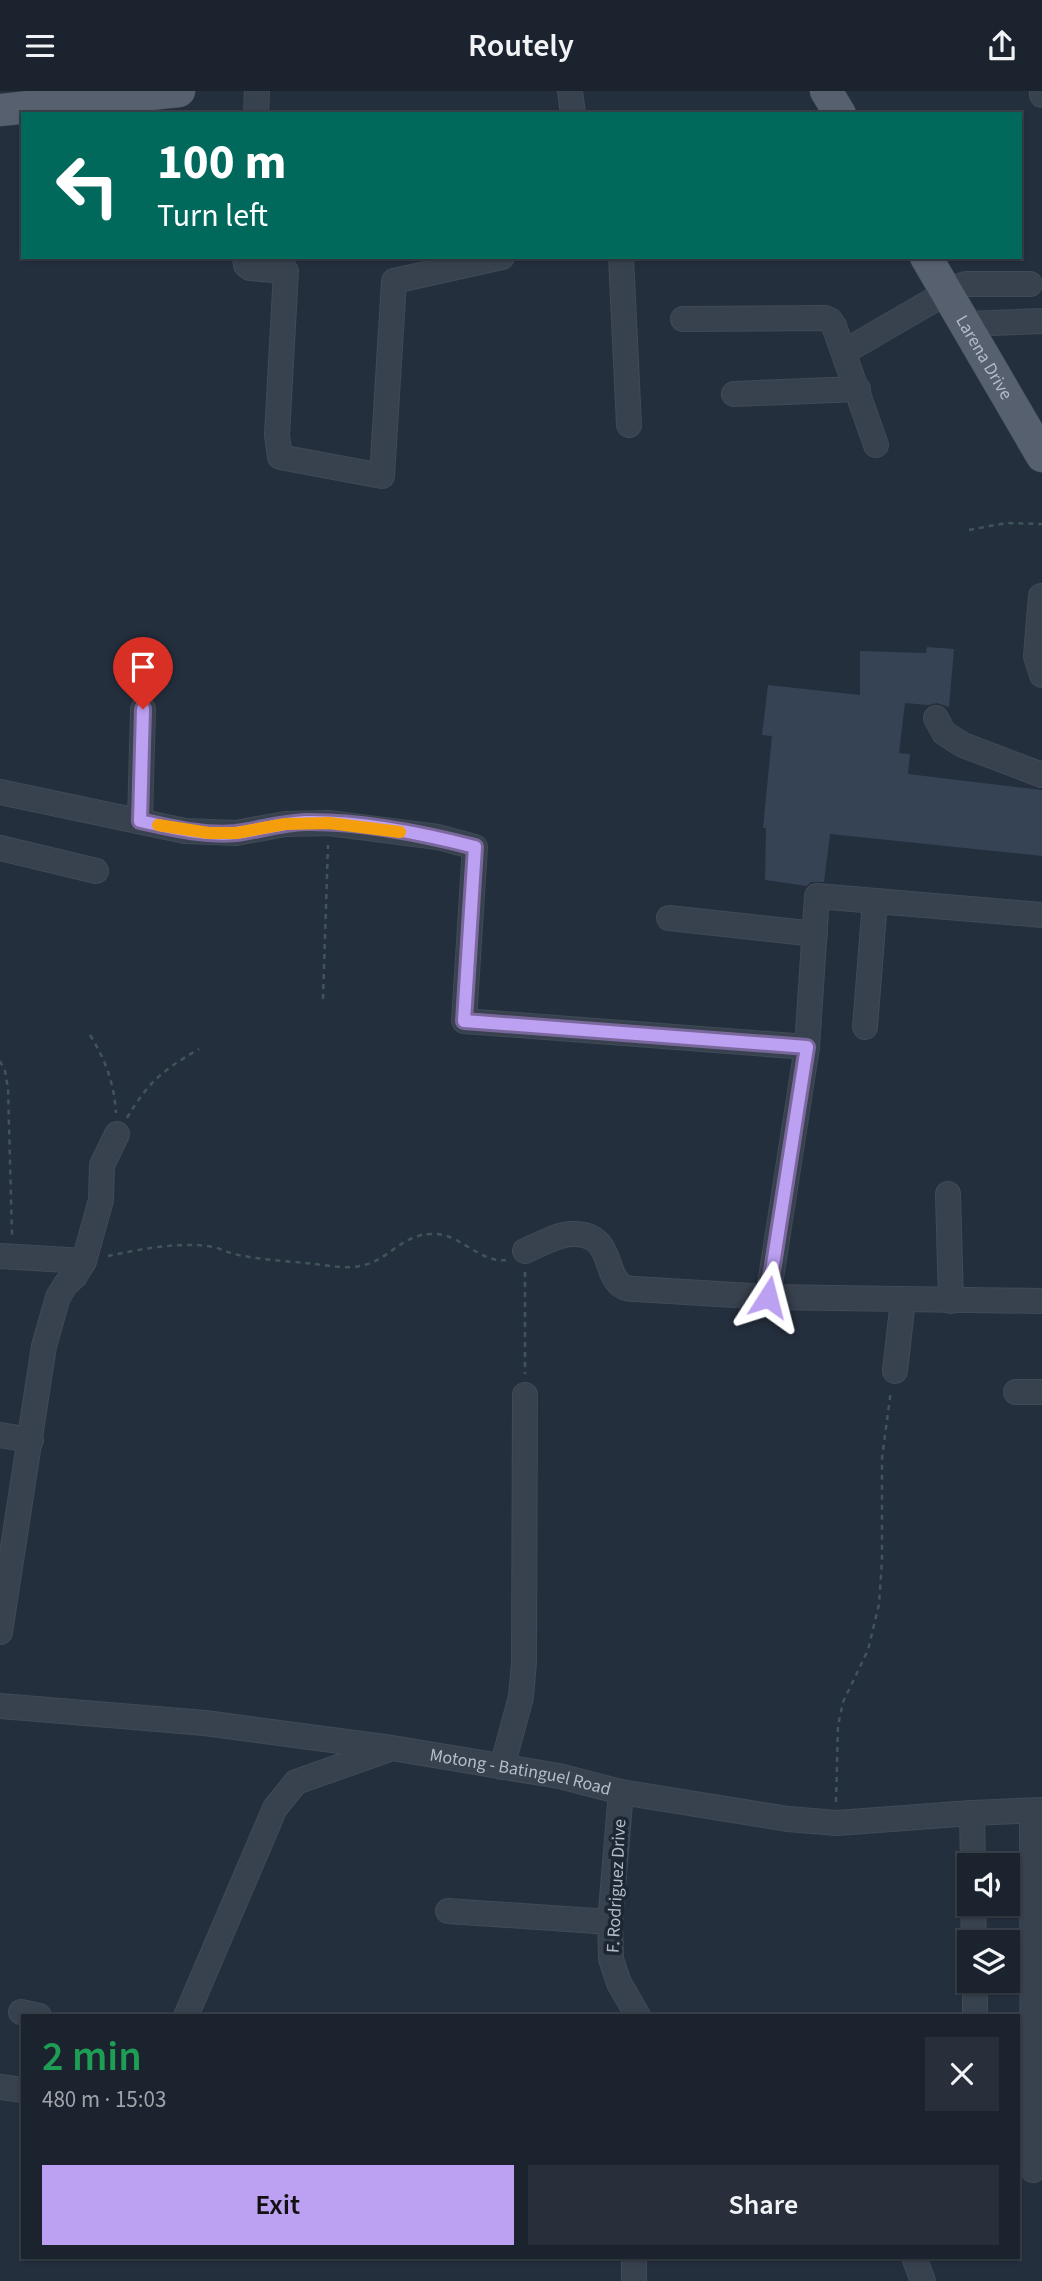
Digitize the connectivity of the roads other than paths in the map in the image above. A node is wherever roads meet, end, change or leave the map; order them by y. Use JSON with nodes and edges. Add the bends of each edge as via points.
{"nodes":[{"id":1,"x":179,"y":91,"type":"edge"},
{"id":2,"x":257,"y":91,"type":"edge"},
{"id":3,"x":570,"y":91,"type":"edge"},
{"id":4,"x":826,"y":91,"type":"edge"},
{"id":5,"x":0,"y":110,"type":"edge"},
{"id":6,"x":256,"y":112,"type":"edge"},
{"id":7,"x":573,"y":112,"type":"edge"},
{"id":8,"x":839,"y":112,"type":"edge"},
{"id":9,"x":245,"y":259,"type":"edge"},
{"id":10,"x":493,"y":259,"type":"edge"},
{"id":11,"x":621,"y":259,"type":"edge"},
{"id":12,"x":927,"y":259,"type":"edge"},
{"id":13,"x":1030,"y":284,"type":"dead end"},
{"id":14,"x":947,"y":291,"type":"junction"},
{"id":15,"x":683,"y":319,"type":"dead end"},
{"id":16,"x":1042,"y":321,"type":"edge"},
{"id":17,"x":966,"y":324,"type":"junction"},
{"id":18,"x":844,"y":352,"type":"junction"},
{"id":19,"x":858,"y":389,"type":"junction"},
{"id":20,"x":734,"y":394,"type":"dead end"},
{"id":21,"x":629,"y":425,"type":"dead end"},
{"id":22,"x":876,"y":445,"type":"dead end"},
{"id":23,"x":1042,"y":456,"type":"edge"},
{"id":24,"x":1041,"y":596,"type":"edge"},
{"id":25,"x":1042,"y":674,"type":"edge"},
{"id":26,"x":143,"y":709,"type":"dead end"},
{"id":27,"x":936,"y":717,"type":"dead end"},
{"id":28,"x":1042,"y":775,"type":"edge"},
{"id":29,"x":0,"y":792,"type":"edge"},
{"id":30,"x":140,"y":821,"type":"junction"},
{"id":31,"x":0,"y":848,"type":"edge"},
{"id":32,"x":96,"y":871,"type":"dead end"},
{"id":33,"x":875,"y":901,"type":"junction"},
{"id":34,"x":1042,"y":915,"type":"edge"},
{"id":35,"x":669,"y":918,"type":"dead end"},
{"id":36,"x":815,"y":934,"type":"junction"},
{"id":37,"x":864,"y":1027,"type":"dead end"},
{"id":38,"x":807,"y":1047,"type":"junction"},
{"id":39,"x":117,"y":1134,"type":"road end"},
{"id":40,"x":948,"y":1194,"type":"dead end"},
{"id":41,"x":525,"y":1251,"type":"road end"},
{"id":42,"x":6,"y":1256,"type":"edge"},
{"id":43,"x":84,"y":1261,"type":"junction"},
{"id":44,"x":768,"y":1297,"type":"junction"},
{"id":45,"x":903,"y":1300,"type":"junction"},
{"id":46,"x":951,"y":1301,"type":"junction"},
{"id":47,"x":1042,"y":1301,"type":"edge"},
{"id":48,"x":895,"y":1371,"type":"road end"},
{"id":49,"x":1016,"y":1392,"type":"dead end"},
{"id":50,"x":1042,"y":1392,"type":"edge"},
{"id":51,"x":525,"y":1395,"type":"road end"},
{"id":52,"x":0,"y":1435,"type":"edge"},
{"id":53,"x":31,"y":1440,"type":"junction"},
{"id":54,"x":0,"y":1632,"type":"edge"},
{"id":55,"x":0,"y":1706,"type":"edge"},
{"id":56,"x":393,"y":1748,"type":"junction"},
{"id":57,"x":502,"y":1767,"type":"junction"},
{"id":58,"x":621,"y":1792,"type":"junction"},
{"id":59,"x":1037,"y":1810,"type":"edge"},
{"id":60,"x":972,"y":1813,"type":"junction"},
{"id":61,"x":973,"y":1853,"type":"edge"},
{"id":62,"x":448,"y":1911,"type":"dead end"},
{"id":63,"x":610,"y":1922,"type":"junction"},
{"id":64,"x":975,"y":1993,"type":"edge"},
{"id":65,"x":187,"y":2014,"type":"edge"},
{"id":66,"x":637,"y":2014,"type":"edge"},
{"id":67,"x":975,"y":2014,"type":"edge"},
{"id":68,"x":0,"y":2087,"type":"edge"},
{"id":69,"x":21,"y":2090,"type":"edge"},
{"id":70,"x":1033,"y":2171,"type":"dead end"},
{"id":71,"x":634,"y":2259,"type":"edge"},
{"id":72,"x":915,"y":2259,"type":"edge"},
{"id":73,"x":634,"y":2281,"type":"edge"},
{"id":74,"x":923,"y":2281,"type":"edge"}],
"edges":[{"from":1,"to":5,"type":"main road"},
{"from":2,"to":6,"type":"street"},
{"from":3,"to":7,"type":"street"},
{"from":4,"to":8,"type":"main road"},
{"from":9,"to":10,"type":"street","via":[[250,268],[286,271],[277,436],[280,457],[382,476],[394,281]]},
{"from":11,"to":21,"type":"street"},
{"from":12,"to":14,"type":"main road","name":"Larena Drive"},
{"from":13,"to":14,"type":"street","via":[[966,285]]},
{"from":14,"to":17,"type":"main road","name":"Larena Drive"},
{"from":14,"to":18,"type":"street"},
{"from":15,"to":18,"type":"street","via":[[825,318],[834,326]]},
{"from":16,"to":17,"type":"street"},
{"from":17,"to":23,"type":"main road","name":"Larena Drive"},
{"from":18,"to":19,"type":"street"},
{"from":19,"to":20,"type":"street"},
{"from":19,"to":22,"type":"street"},
{"from":24,"to":25,"type":"street","via":[[1036,656]]},
{"from":26,"to":30,"type":"street"},
{"from":27,"to":28,"type":"street","via":[[944,733],[963,745]]},
{"from":29,"to":30,"type":"street"},
{"from":30,"to":38,"type":"street","via":[[209,833],[329,823],[438,837],[475,847],[464,1021]]},
{"from":31,"to":32,"type":"street"},
{"from":33,"to":34,"type":"street"},
{"from":33,"to":36,"type":"street","via":[[817,896]]},
{"from":33,"to":37,"type":"street"},
{"from":35,"to":36,"type":"street"},
{"from":36,"to":38,"type":"street"},
{"from":38,"to":44,"type":"street"},
{"from":39,"to":43,"type":"street","via":[[102,1165],[102,1200]]},
{"from":40,"to":46,"type":"street"},
{"from":41,"to":44,"type":"street","via":[[569,1234],[583,1235],[598,1242],[617,1282],[624,1287]]},
{"from":42,"to":43,"type":"street"},
{"from":43,"to":53,"type":"street","via":[[58,1297],[51,1318],[38,1374]]},
{"from":44,"to":45,"type":"street"},
{"from":45,"to":46,"type":"street"},
{"from":45,"to":48,"type":"street"},
{"from":46,"to":47,"type":"street"},
{"from":49,"to":50,"type":"street"},
{"from":51,"to":57,"type":"street","via":[[524,1662],[521,1697]]},
{"from":52,"to":53,"type":"street"},
{"from":53,"to":54,"type":"street"},
{"from":55,"to":56,"type":"street","name":"Motong - Batinguel Road","via":[[205,1723]]},
{"from":56,"to":57,"type":"street","name":"Motong - Batinguel Road"},
{"from":56,"to":65,"type":"street","via":[[296,1782],[275,1808]]},
{"from":57,"to":58,"type":"street","name":"Motong - Batinguel Road"},
{"from":58,"to":60,"type":"street","name":"Motong - Batinguel Road","via":[[837,1823]]},
{"from":58,"to":63,"type":"street","name":"F. Rodriguez Drive"},
{"from":59,"to":60,"type":"street","name":"Motong - Batinguel Road"},
{"from":59,"to":70,"type":"street"},
{"from":60,"to":61,"type":"street"},
{"from":62,"to":63,"type":"street"},
{"from":63,"to":66,"type":"street","name":"F. Rodriguez Drive","via":[[611,1959]]},
{"from":64,"to":67,"type":"street"},
{"from":68,"to":69,"type":"street"},
{"from":71,"to":73,"type":"street"},
{"from":72,"to":74,"type":"street"}]}
